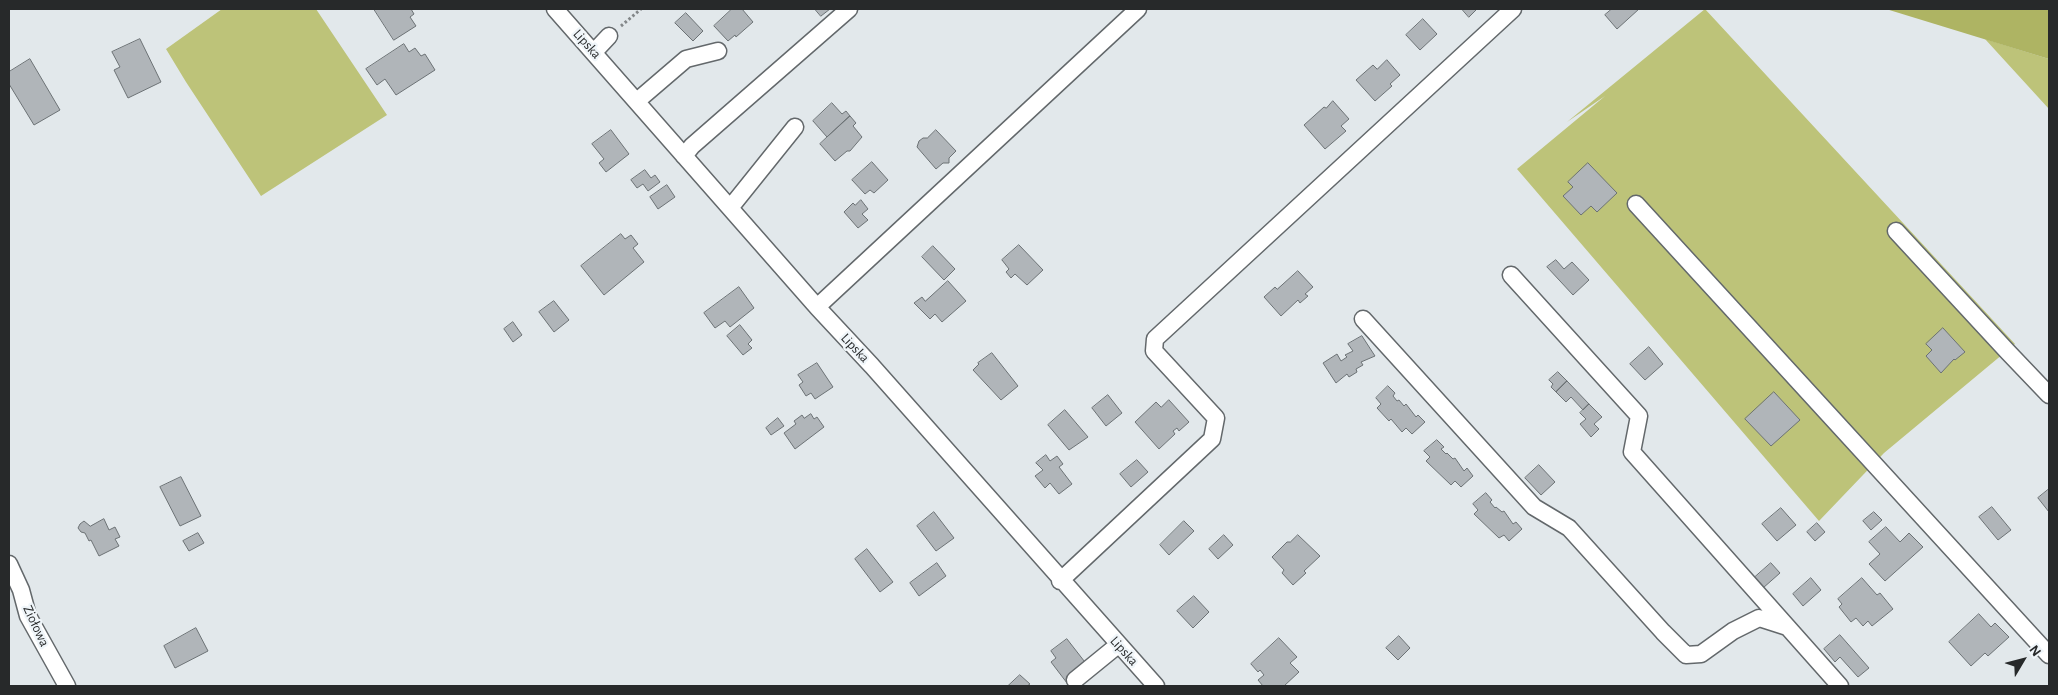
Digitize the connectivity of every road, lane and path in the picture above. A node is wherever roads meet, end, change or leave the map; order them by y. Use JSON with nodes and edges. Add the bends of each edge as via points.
{"nodes":[{"id":1,"x":555,"y":9,"type":"edge"},
{"id":2,"x":642,"y":9,"type":"edge"},
{"id":3,"x":849,"y":9,"type":"edge"},
{"id":4,"x":1138,"y":9,"type":"edge"},
{"id":5,"x":1513,"y":9,"type":"edge"},
{"id":6,"x":609,"y":36,"type":"joint"},
{"id":7,"x":718,"y":51,"type":"dead end"},
{"id":8,"x":594,"y":52,"type":"junction"},
{"id":9,"x":636,"y":101,"type":"junction"},
{"id":10,"x":795,"y":126,"type":"dead end"},
{"id":11,"x":684,"y":156,"type":"junction"},
{"id":12,"x":1636,"y":204,"type":"dead end"},
{"id":13,"x":730,"y":208,"type":"junction"},
{"id":14,"x":1896,"y":231,"type":"dead end"},
{"id":15,"x":1511,"y":275,"type":"dead end"},
{"id":16,"x":817,"y":307,"type":"junction"},
{"id":17,"x":1363,"y":319,"type":"dead end"},
{"id":18,"x":2049,"y":395,"type":"edge"},
{"id":19,"x":9,"y":564,"type":"edge"},
{"id":20,"x":1060,"y":581,"type":"junction"},
{"id":21,"x":1787,"y":627,"type":"junction"},
{"id":22,"x":1118,"y":645,"type":"junction"},
{"id":23,"x":2049,"y":656,"type":"edge"},
{"id":24,"x":1075,"y":680,"type":"dead end"},
{"id":25,"x":67,"y":686,"type":"edge"},
{"id":26,"x":1156,"y":686,"type":"edge"},
{"id":27,"x":1840,"y":686,"type":"edge"}],
"edges":[{"from":1,"to":8,"type":"street","name":"Lipska"},
{"from":2,"to":6,"type":"path"},
{"from":3,"to":11,"type":"street"},
{"from":4,"to":16,"type":"street"},
{"from":5,"to":20,"type":"street","via":[[1155,339],[1154,351],[1216,418],[1212,439]]},
{"from":6,"to":8,"type":"street"},
{"from":7,"to":9,"type":"street","via":[[686,59]]},
{"from":8,"to":9,"type":"street","name":"Lipska"},
{"from":9,"to":11,"type":"street","name":"Lipska"},
{"from":10,"to":13,"type":"street"},
{"from":11,"to":13,"type":"street","name":"Lipska"},
{"from":12,"to":23,"type":"street"},
{"from":13,"to":16,"type":"street","name":"Lipska"},
{"from":14,"to":18,"type":"street"},
{"from":15,"to":21,"type":"street","via":[[1639,416],[1632,452]]},
{"from":16,"to":20,"type":"street","name":"Lipska"},
{"from":17,"to":21,"type":"street","via":[[1534,508],[1569,528],[1686,654],[1701,654],[1733,631],[1759,618]]},
{"from":19,"to":25,"type":"street","name":"Ziołowa","via":[[28,616]]},
{"from":20,"to":22,"type":"street","name":"Lipska"},
{"from":21,"to":27,"type":"street"},
{"from":22,"to":24,"type":"street"},
{"from":22,"to":26,"type":"street","name":"Lipska"}]}
